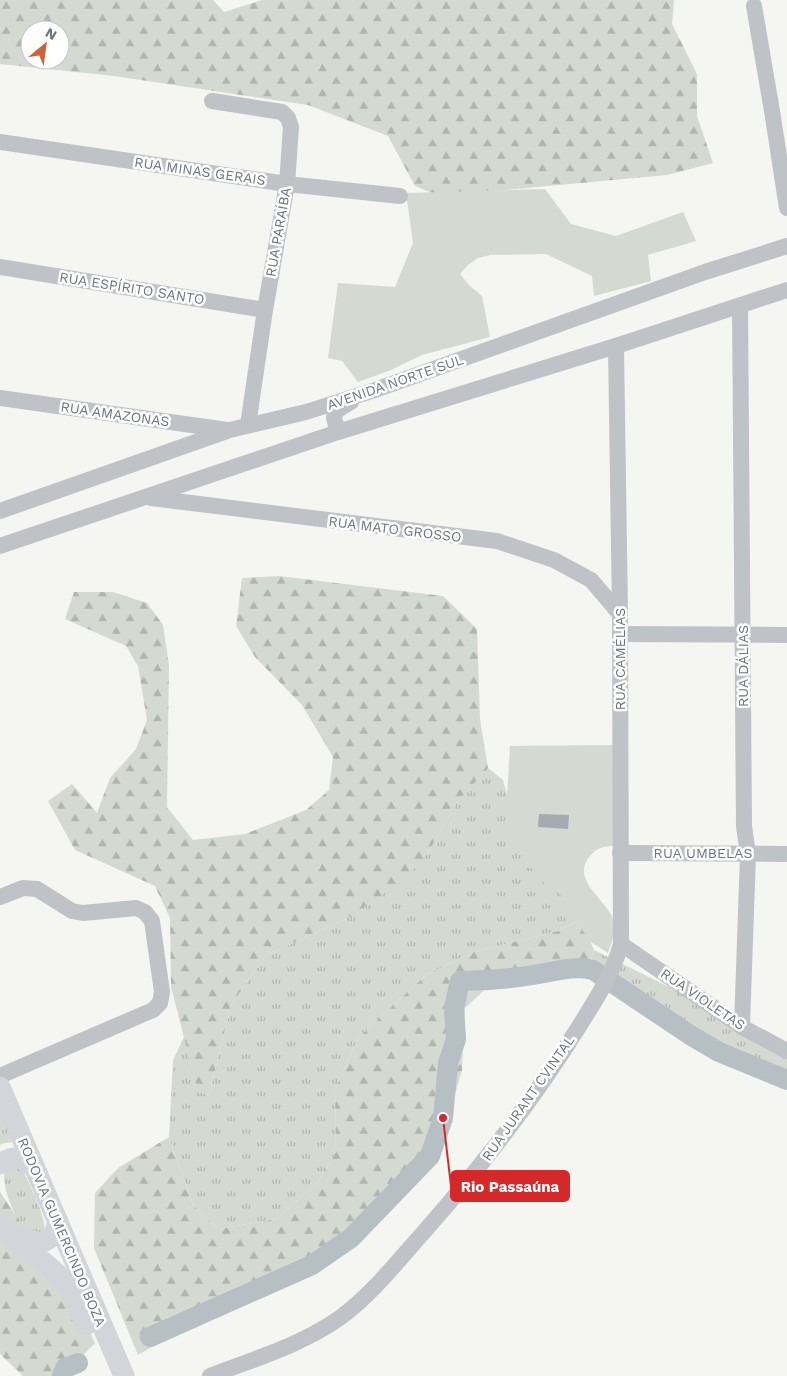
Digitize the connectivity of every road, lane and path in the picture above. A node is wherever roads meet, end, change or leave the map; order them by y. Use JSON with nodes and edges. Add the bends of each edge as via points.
{"nodes":[{"id":1,"x":754,"y":6,"type":"dead end"},
{"id":2,"x":212,"y":101,"type":"dead end"},
{"id":3,"x":0,"y":142,"type":"edge"},
{"id":4,"x":286,"y":184,"type":"junction"},
{"id":5,"x":400,"y":196,"type":"dead end"},
{"id":6,"x":787,"y":208,"type":"edge"},
{"id":7,"x":787,"y":246,"type":"edge"},
{"id":8,"x":0,"y":267,"type":"edge"},
{"id":9,"x":787,"y":290,"type":"edge"},
{"id":10,"x":740,"y":306,"type":"junction"},
{"id":11,"x":265,"y":310,"type":"junction"},
{"id":12,"x":616,"y":346,"type":"junction"},
{"id":13,"x":375,"y":390,"type":"junction"},
{"id":14,"x":0,"y":398,"type":"edge"},
{"id":15,"x":306,"y":412,"type":"junction"},
{"id":16,"x":248,"y":425,"type":"junction"},
{"id":17,"x":230,"y":430,"type":"junction"},
{"id":18,"x":338,"y":432,"type":"junction"},
{"id":19,"x":287,"y":450,"type":"junction"},
{"id":20,"x":147,"y":497,"type":"junction"},
{"id":21,"x":0,"y":511,"type":"edge"},
{"id":22,"x":0,"y":546,"type":"edge"},
{"id":23,"x":620,"y":614,"type":"junction"},
{"id":24,"x":620,"y":634,"type":"junction"},
{"id":25,"x":787,"y":635,"type":"edge"},
{"id":26,"x":743,"y":636,"type":"junction"},
{"id":27,"x":620,"y":853,"type":"junction"},
{"id":28,"x":748,"y":854,"type":"junction"},
{"id":29,"x":787,"y":854,"type":"edge"},
{"id":30,"x":0,"y":897,"type":"edge"},
{"id":31,"x":621,"y":944,"type":"junction"},
{"id":32,"x":612,"y":969,"type":"joint"},
{"id":33,"x":742,"y":1027,"type":"junction"},
{"id":34,"x":787,"y":1051,"type":"edge"},
{"id":35,"x":0,"y":1076,"type":"edge"},
{"id":36,"x":0,"y":1088,"type":"edge"},
{"id":37,"x":0,"y":1164,"type":"edge"},
{"id":38,"x":34,"y":1168,"type":"junction"},
{"id":39,"x":57,"y":1221,"type":"junction"},
{"id":40,"x":5,"y":1229,"type":"edge"},
{"id":41,"x":108,"y":1376,"type":"edge"},
{"id":42,"x":124,"y":1376,"type":"edge"},
{"id":43,"x":210,"y":1376,"type":"edge"}],
"edges":[{"from":1,"to":6,"type":"street"},
{"from":2,"to":4,"type":"street","name":"RUA PARAÍBA","via":[[282,112],[288,118],[291,127]]},
{"from":3,"to":4,"type":"street","name":"RUA MINAS GERAIS"},
{"from":4,"to":5,"type":"street","name":"RUA MINAS GERAIS"},
{"from":4,"to":11,"type":"street","name":"RUA PARAÍBA"},
{"from":7,"to":13,"type":"street","name":"AVENIDA NORTE SUL","via":[[705,272]]},
{"from":8,"to":11,"type":"street","name":"RUA ESPÍRITO SANTO"},
{"from":9,"to":10,"type":"street","name":"AVENIDA NORTE SUL"},
{"from":10,"to":12,"type":"street","name":"AVENIDA NORTE SUL"},
{"from":10,"to":26,"type":"street","name":"RUA DÁLIAS"},
{"from":11,"to":16,"type":"street","name":"RUA PARAÍBA"},
{"from":12,"to":18,"type":"street","name":"AVENIDA NORTE SUL"},
{"from":12,"to":23,"type":"street","name":"RUA CAMÉLIAS"},
{"from":13,"to":15,"type":"street","name":"AVENIDA NORTE SUL"},
{"from":13,"to":18,"type":"street","via":[[336,411],[334,418]]},
{"from":14,"to":17,"type":"street","name":"RUA AMAZONAS"},
{"from":15,"to":16,"type":"street","name":"AVENIDA NORTE SUL"},
{"from":15,"to":19,"type":"street","via":[[316,419],[316,434]]},
{"from":16,"to":17,"type":"street","name":"AVENIDA NORTE SUL"},
{"from":17,"to":21,"type":"street","name":"AVENIDA NORTE SUL"},
{"from":18,"to":19,"type":"street","name":"AVENIDA NORTE SUL"},
{"from":19,"to":20,"type":"street","name":"AVENIDA NORTE SUL"},
{"from":20,"to":22,"type":"street","name":"AVENIDA NORTE SUL"},
{"from":20,"to":23,"type":"street","name":"RUA MATO GROSSO","via":[[497,540],[554,560],[591,580]]},
{"from":23,"to":24,"type":"street","name":"RUA CAMÉLIAS"},
{"from":24,"to":26,"type":"street"},
{"from":24,"to":27,"type":"street","name":"RUA CAMÉLIAS"},
{"from":25,"to":26,"type":"street"},
{"from":26,"to":28,"type":"street","name":"RUA DÁLIAS","via":[[744,826]]},
{"from":27,"to":28,"type":"street","name":"RUA UMBELAS"},
{"from":27,"to":31,"type":"street","name":"RUA CAMÉLIAS"},
{"from":28,"to":29,"type":"street","name":"RUA UMBELAS"},
{"from":28,"to":33,"type":"street","name":"RUA DÁLIAS"},
{"from":30,"to":35,"type":"street","via":[[23,888],[36,889],[72,911],[83,913],[136,908],[145,912],[152,922],[162,992],[160,1002],[153,1010]]},
{"from":31,"to":32,"type":"street","name":"RUA CAMÉLIAS"},
{"from":31,"to":33,"type":"street","name":"RUA VIOLETAS"},
{"from":32,"to":43,"type":"street","name":"RUA JURANT CVINTAL","via":[[567,1045],[517,1119],[374,1287],[326,1327]]},
{"from":33,"to":34,"type":"street","name":"RUA VIOLETAS"},
{"from":36,"to":38,"type":"main road","name":"RODOVIA GUMERCINDO BOZA"},
{"from":37,"to":38,"type":"main road","via":[[16,1157],[26,1160]]},
{"from":38,"to":39,"type":"main road","name":"RODOVIA GUMERCINDO BOZA"},
{"from":39,"to":40,"type":"main road","via":[[58,1229],[53,1236],[40,1243]]},
{"from":39,"to":42,"type":"main road","name":"RODOVIA GUMERCINDO BOZA"},
{"from":40,"to":41,"type":"main road","name":"RODOVIA GUMERCINDO BOZA","via":[[64,1281]]}]}
